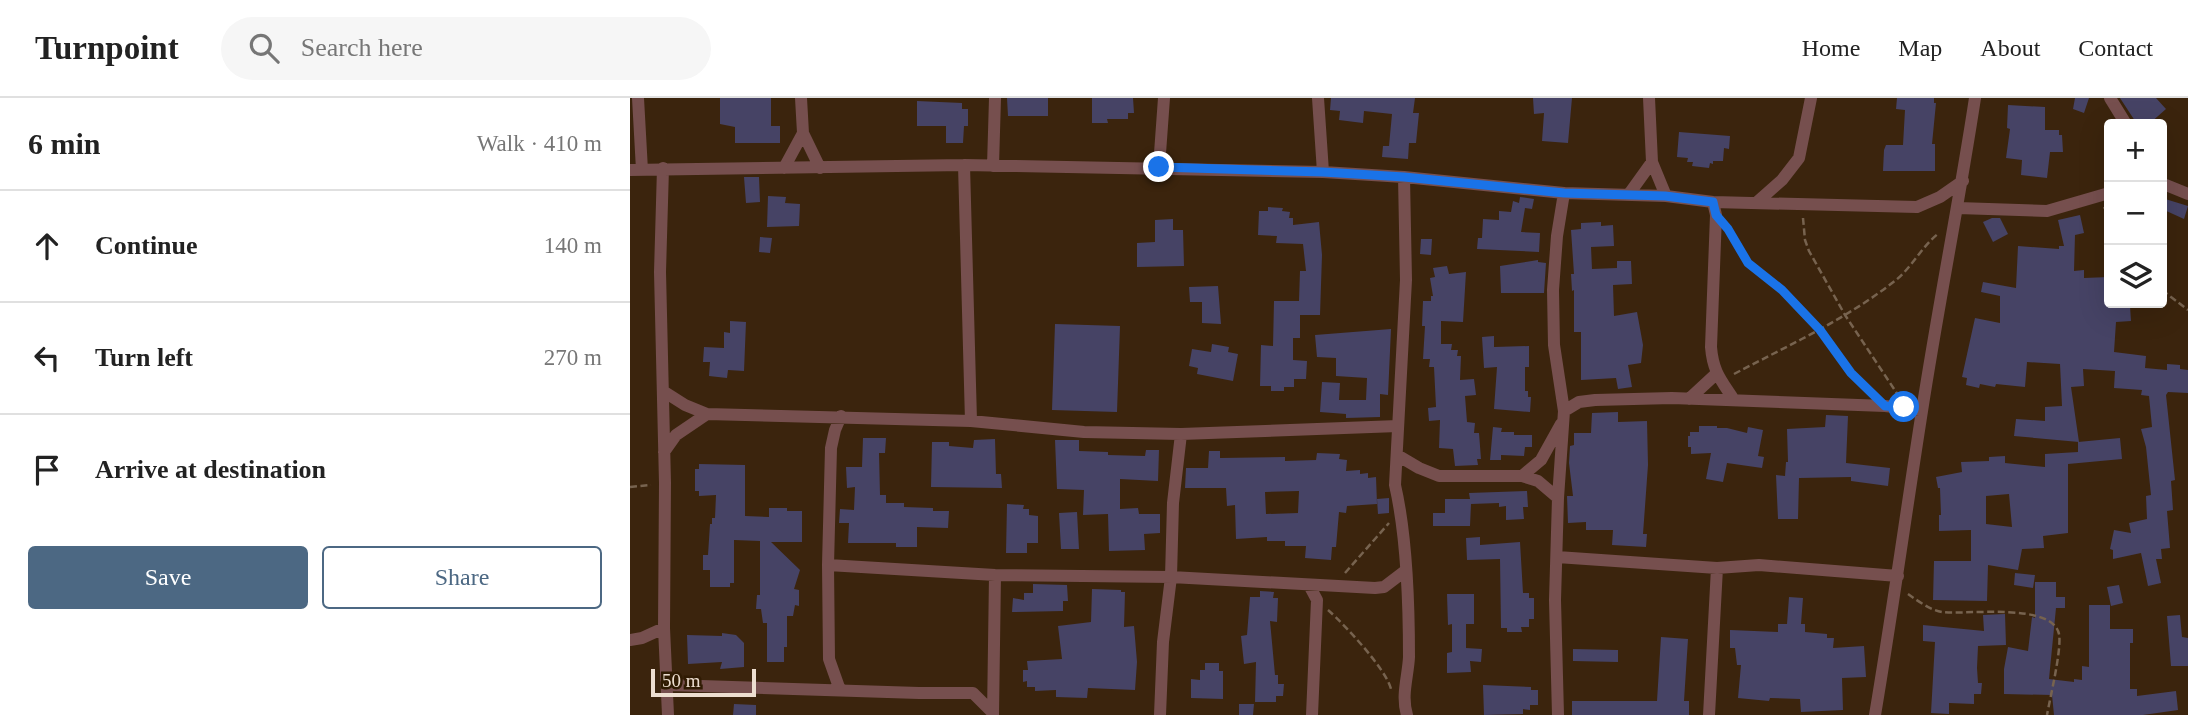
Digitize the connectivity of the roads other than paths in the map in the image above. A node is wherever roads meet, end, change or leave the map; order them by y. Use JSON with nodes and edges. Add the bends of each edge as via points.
{"nodes":[{"id":1,"x":638,"y":98,"type":"edge"},
{"id":2,"x":801,"y":98,"type":"edge"},
{"id":3,"x":995,"y":98,"type":"edge"},
{"id":4,"x":1164,"y":98,"type":"edge"},
{"id":5,"x":1318,"y":98,"type":"edge"},
{"id":6,"x":1649,"y":98,"type":"edge"},
{"id":7,"x":1811,"y":98,"type":"edge"},
{"id":8,"x":1975,"y":98,"type":"edge"},
{"id":9,"x":2110,"y":98,"type":"edge"},
{"id":10,"x":2123,"y":119,"type":"edge"},
{"id":11,"x":803,"y":133,"type":"junction"},
{"id":12,"x":1653,"y":162,"type":"junction"},
{"id":13,"x":964,"y":166,"type":"junction"},
{"id":14,"x":993,"y":166,"type":"junction"},
{"id":15,"x":1159,"y":167,"type":"junction"},
{"id":16,"x":663,"y":168,"type":"junction"},
{"id":17,"x":784,"y":168,"type":"junction"},
{"id":18,"x":820,"y":168,"type":"junction"},
{"id":19,"x":636,"y":170,"type":"edge"},
{"id":20,"x":1323,"y":172,"type":"junction"},
{"id":21,"x":1404,"y":177,"type":"junction"},
{"id":22,"x":1963,"y":181,"type":"junction"},
{"id":23,"x":2167,"y":185,"type":"edge"},
{"id":24,"x":1564,"y":193,"type":"junction"},
{"id":25,"x":1629,"y":194,"type":"junction"},
{"id":26,"x":2188,"y":194,"type":"edge"},
{"id":27,"x":2104,"y":195,"type":"edge"},
{"id":28,"x":1665,"y":196,"type":"junction"},
{"id":29,"x":1756,"y":202,"type":"junction"},
{"id":30,"x":1714,"y":208,"type":"junction"},
{"id":31,"x":1957,"y":214,"type":"junction"},
{"id":32,"x":1718,"y":377,"type":"junction"},
{"id":33,"x":663,"y":391,"type":"junction"},
{"id":34,"x":1689,"y":399,"type":"junction"},
{"id":35,"x":1734,"y":400,"type":"junction"},
{"id":36,"x":1922,"y":410,"type":"junction"},
{"id":37,"x":707,"y":414,"type":"junction"},
{"id":38,"x":1564,"y":415,"type":"junction"},
{"id":39,"x":841,"y":416,"type":"junction"},
{"id":40,"x":971,"y":421,"type":"junction"},
{"id":41,"x":1398,"y":426,"type":"junction"},
{"id":42,"x":1181,"y":434,"type":"junction"},
{"id":43,"x":664,"y":452,"type":"junction"},
{"id":44,"x":1397,"y":456,"type":"junction"},
{"id":45,"x":1522,"y":476,"type":"junction"},
{"id":46,"x":1558,"y":498,"type":"junction"},
{"id":47,"x":1557,"y":557,"type":"junction"},
{"id":48,"x":828,"y":565,"type":"junction"},
{"id":49,"x":1717,"y":568,"type":"junction"},
{"id":50,"x":1405,"y":571,"type":"junction"},
{"id":51,"x":995,"y":575,"type":"junction"},
{"id":52,"x":1171,"y":577,"type":"junction"},
{"id":53,"x":1898,"y":581,"type":"junction"},
{"id":54,"x":1309,"y":585,"type":"junction"},
{"id":55,"x":664,"y":628,"type":"junction"},
{"id":56,"x":630,"y":640,"type":"edge"},
{"id":57,"x":668,"y":685,"type":"junction"},
{"id":58,"x":840,"y":690,"type":"junction"},
{"id":59,"x":993,"y":714,"type":"edge"},
{"id":60,"x":668,"y":715,"type":"edge"},
{"id":61,"x":1160,"y":715,"type":"edge"},
{"id":62,"x":1312,"y":715,"type":"edge"},
{"id":63,"x":1407,"y":715,"type":"edge"},
{"id":64,"x":1558,"y":715,"type":"edge"},
{"id":65,"x":1709,"y":715,"type":"edge"},
{"id":66,"x":1875,"y":715,"type":"edge"}],
"edges":[{"from":1,"to":19,"type":"street"},
{"from":2,"to":11,"type":"street"},
{"from":3,"to":14,"type":"street"},
{"from":4,"to":15,"type":"street"},
{"from":5,"to":20,"type":"street"},
{"from":6,"to":12,"type":"street"},
{"from":7,"to":29,"type":"street","via":[[1799,158]]},
{"from":8,"to":22,"type":"street"},
{"from":9,"to":10,"type":"street"},
{"from":11,"to":17,"type":"street"},
{"from":11,"to":18,"type":"street"},
{"from":12,"to":25,"type":"street"},
{"from":12,"to":28,"type":"street"},
{"from":13,"to":14,"type":"street"},
{"from":13,"to":18,"type":"street"},
{"from":13,"to":40,"type":"street"},
{"from":14,"to":15,"type":"street"},
{"from":15,"to":20,"type":"street"},
{"from":16,"to":17,"type":"street"},
{"from":16,"to":19,"type":"street"},
{"from":16,"to":33,"type":"street"},
{"from":17,"to":18,"type":"street"},
{"from":20,"to":21,"type":"street"},
{"from":21,"to":24,"type":"street"},
{"from":21,"to":41,"type":"street","via":[[1406,279]]},
{"from":22,"to":29,"type":"street","via":[[1917,207]]},
{"from":22,"to":31,"type":"street"},
{"from":23,"to":26,"type":"street"},
{"from":24,"to":25,"type":"street"},
{"from":24,"to":38,"type":"street","via":[[1553,289]]},
{"from":25,"to":28,"type":"street"},
{"from":27,"to":31,"type":"street","via":[[2047,211]]},
{"from":28,"to":30,"type":"street"},
{"from":29,"to":30,"type":"street"},
{"from":30,"to":32,"type":"street","via":[[1711,347]]},
{"from":31,"to":36,"type":"street"},
{"from":32,"to":34,"type":"street"},
{"from":32,"to":35,"type":"street"},
{"from":33,"to":37,"type":"street"},
{"from":33,"to":43,"type":"street"},
{"from":34,"to":35,"type":"street"},
{"from":34,"to":38,"type":"street","via":[[1579,402]]},
{"from":35,"to":36,"type":"street"},
{"from":36,"to":53,"type":"street"},
{"from":37,"to":39,"type":"street"},
{"from":37,"to":43,"type":"street","via":[[676,435]]},
{"from":38,"to":45,"type":"street","via":[[1541,460]]},
{"from":38,"to":46,"type":"street"},
{"from":39,"to":40,"type":"street"},
{"from":39,"to":48,"type":"street","via":[[831,448]]},
{"from":40,"to":42,"type":"street","via":[[1084,432]]},
{"from":41,"to":42,"type":"street"},
{"from":41,"to":44,"type":"street"},
{"from":42,"to":52,"type":"street"},
{"from":43,"to":55,"type":"street"},
{"from":44,"to":45,"type":"street","via":[[1438,476]]},
{"from":44,"to":50,"type":"street","via":[[1395,485]]},
{"from":45,"to":46,"type":"street","via":[[1538,481]]},
{"from":46,"to":47,"type":"street"},
{"from":47,"to":49,"type":"street"},
{"from":47,"to":64,"type":"street"},
{"from":48,"to":51,"type":"street"},
{"from":48,"to":58,"type":"street","via":[[829,659]]},
{"from":49,"to":53,"type":"street","via":[[1759,565]]},
{"from":49,"to":65,"type":"street"},
{"from":50,"to":54,"type":"street","via":[[1384,587]]},
{"from":50,"to":63,"type":"street","via":[[1409,659],[1403,703]]},
{"from":51,"to":52,"type":"street"},
{"from":51,"to":59,"type":"street"},
{"from":52,"to":54,"type":"street"},
{"from":52,"to":61,"type":"street"},
{"from":53,"to":66,"type":"street"},
{"from":54,"to":62,"type":"street","via":[[1317,600]]},
{"from":55,"to":56,"type":"street"},
{"from":55,"to":57,"type":"street"},
{"from":57,"to":58,"type":"street"},
{"from":57,"to":60,"type":"street"},
{"from":58,"to":59,"type":"street","via":[[973,693]]}]}
